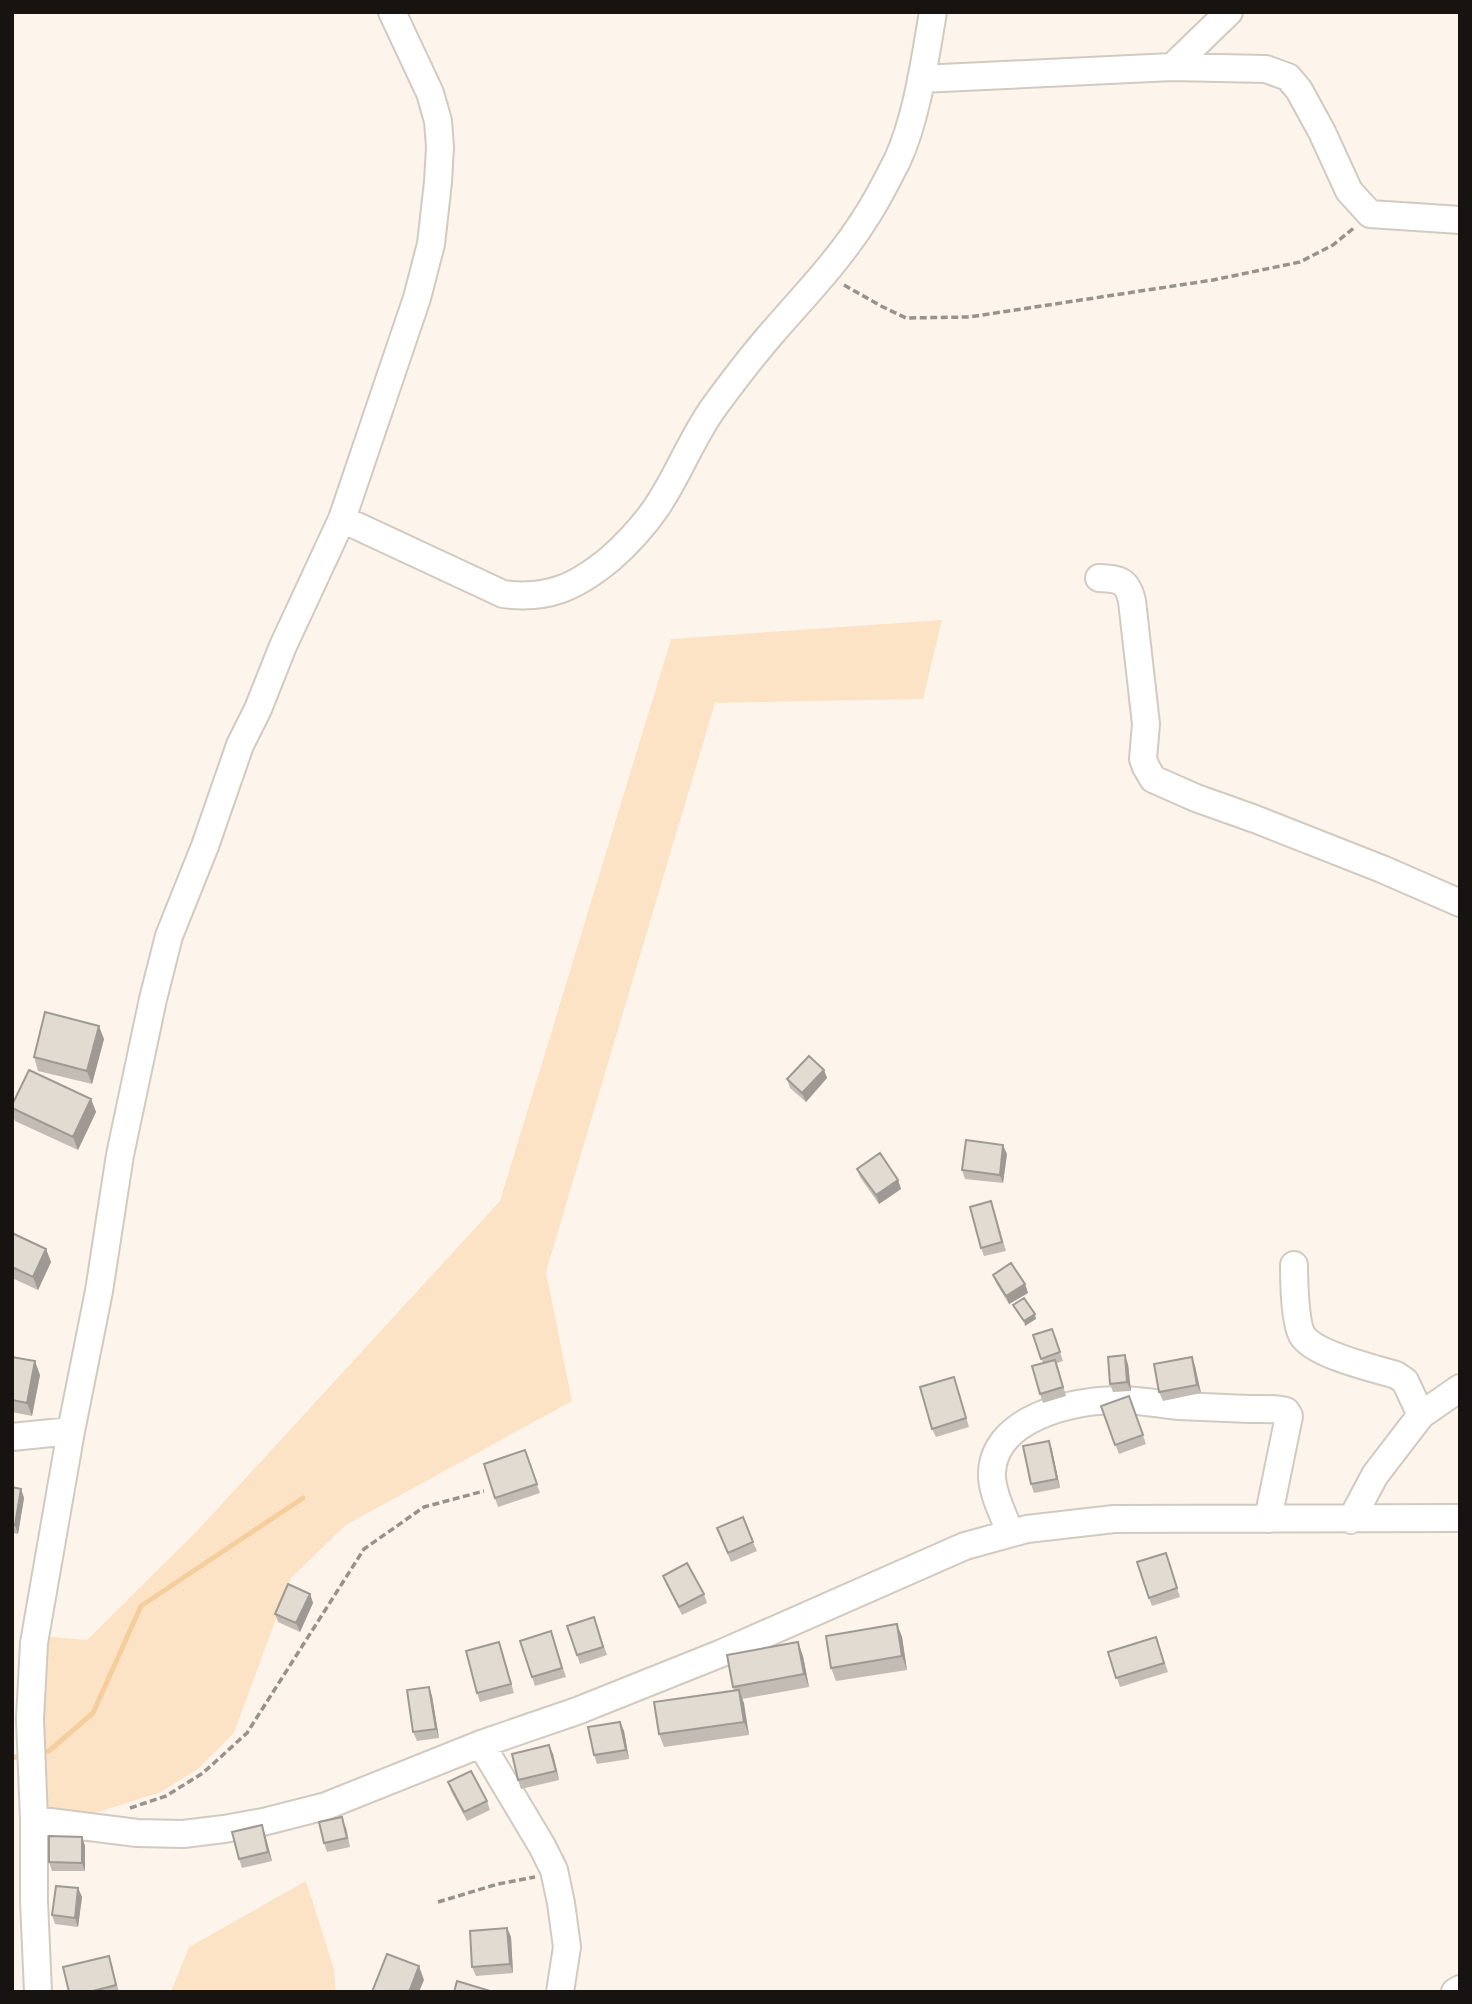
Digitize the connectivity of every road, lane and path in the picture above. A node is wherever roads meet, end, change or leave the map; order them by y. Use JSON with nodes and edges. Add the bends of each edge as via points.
{"nodes":[{"id":1,"x":392,"y":12,"type":"edge"},
{"id":2,"x":933,"y":12,"type":"edge"},
{"id":3,"x":1228,"y":12,"type":"edge"},
{"id":4,"x":1172,"y":68,"type":"junction"},
{"id":5,"x":921,"y":79,"type":"junction"},
{"id":6,"x":1370,"y":214,"type":"junction"},
{"id":7,"x":1460,"y":220,"type":"edge"},
{"id":8,"x":824,"y":274,"type":"junction"},
{"id":9,"x":342,"y":519,"type":"junction"},
{"id":10,"x":1099,"y":578,"type":"dead end"},
{"id":11,"x":1460,"y":903,"type":"edge"},
{"id":12,"x":1294,"y":1265,"type":"dead end"},
{"id":13,"x":1460,"y":1388,"type":"edge"},
{"id":14,"x":1421,"y":1415,"type":"junction"},
{"id":15,"x":71,"y":1431,"type":"junction"},
{"id":16,"x":12,"y":1437,"type":"edge"},
{"id":17,"x":484,"y":1492,"type":"dead end"},
{"id":18,"x":1460,"y":1518,"type":"edge"},
{"id":19,"x":1268,"y":1519,"type":"junction"},
{"id":20,"x":1350,"y":1520,"type":"junction"},
{"id":21,"x":1010,"y":1533,"type":"junction"},
{"id":22,"x":481,"y":1744,"type":"junction"},
{"id":23,"x":130,"y":1808,"type":"dead end"},
{"id":24,"x":34,"y":1820,"type":"junction"},
{"id":25,"x":554,"y":1873,"type":"junction"},
{"id":26,"x":438,"y":1902,"type":"dead end"},
{"id":27,"x":1460,"y":1989,"type":"edge"},
{"id":28,"x":38,"y":1992,"type":"edge"},
{"id":29,"x":560,"y":1992,"type":"edge"},
{"id":30,"x":1455,"y":1992,"type":"edge"}],
"edges":[{"from":1,"to":9,"type":"street","via":[[435,107],[438,182],[425,272]]},
{"from":2,"to":5,"type":"street"},
{"from":3,"to":4,"type":"street"},
{"from":4,"to":5,"type":"street"},
{"from":4,"to":6,"type":"street","via":[[1266,69],[1288,77],[1305,101],[1349,191]]},
{"from":5,"to":8,"type":"street","via":[[898,158],[866,218]]},
{"from":6,"to":7,"type":"street"},
{"from":6,"to":8,"type":"path","via":[[1333,245],[1300,262],[969,317],[906,318]]},
{"from":8,"to":9,"type":"street","via":[[715,405],[657,507],[637,532],[609,560],[564,588],[531,597],[503,594]]},
{"from":9,"to":15,"type":"street","via":[[240,745],[169,936],[120,1155]]},
{"from":10,"to":11,"type":"street","via":[[1124,583],[1132,601],[1146,724],[1143,759],[1153,779]]},
{"from":12,"to":14,"type":"street","via":[[1302,1334],[1322,1352],[1405,1381]]},
{"from":13,"to":14,"type":"street"},
{"from":14,"to":20,"type":"street","via":[[1376,1475]]},
{"from":15,"to":16,"type":"street"},
{"from":15,"to":24,"type":"street","via":[[34,1643],[30,1719]]},
{"from":17,"to":23,"type":"path","via":[[424,1507],[364,1549],[247,1733],[203,1773],[166,1796]]},
{"from":18,"to":20,"type":"street"},
{"from":19,"to":20,"type":"street"},
{"from":19,"to":21,"type":"street","via":[[1114,1519]]},
{"from":19,"to":21,"type":"street","via":[[1289,1416],[1286,1411],[1114,1400],[1037,1416],[1007,1435],[992,1472]]},
{"from":21,"to":22,"type":"street","via":[[965,1546],[577,1711]]},
{"from":22,"to":24,"type":"street","via":[[326,1806],[224,1829],[137,1833]]},
{"from":22,"to":25,"type":"street"},
{"from":24,"to":28,"type":"street"},
{"from":25,"to":26,"type":"path"},
{"from":25,"to":29,"type":"street","via":[[567,1947]]},
{"from":27,"to":30,"type":"street"}]}
